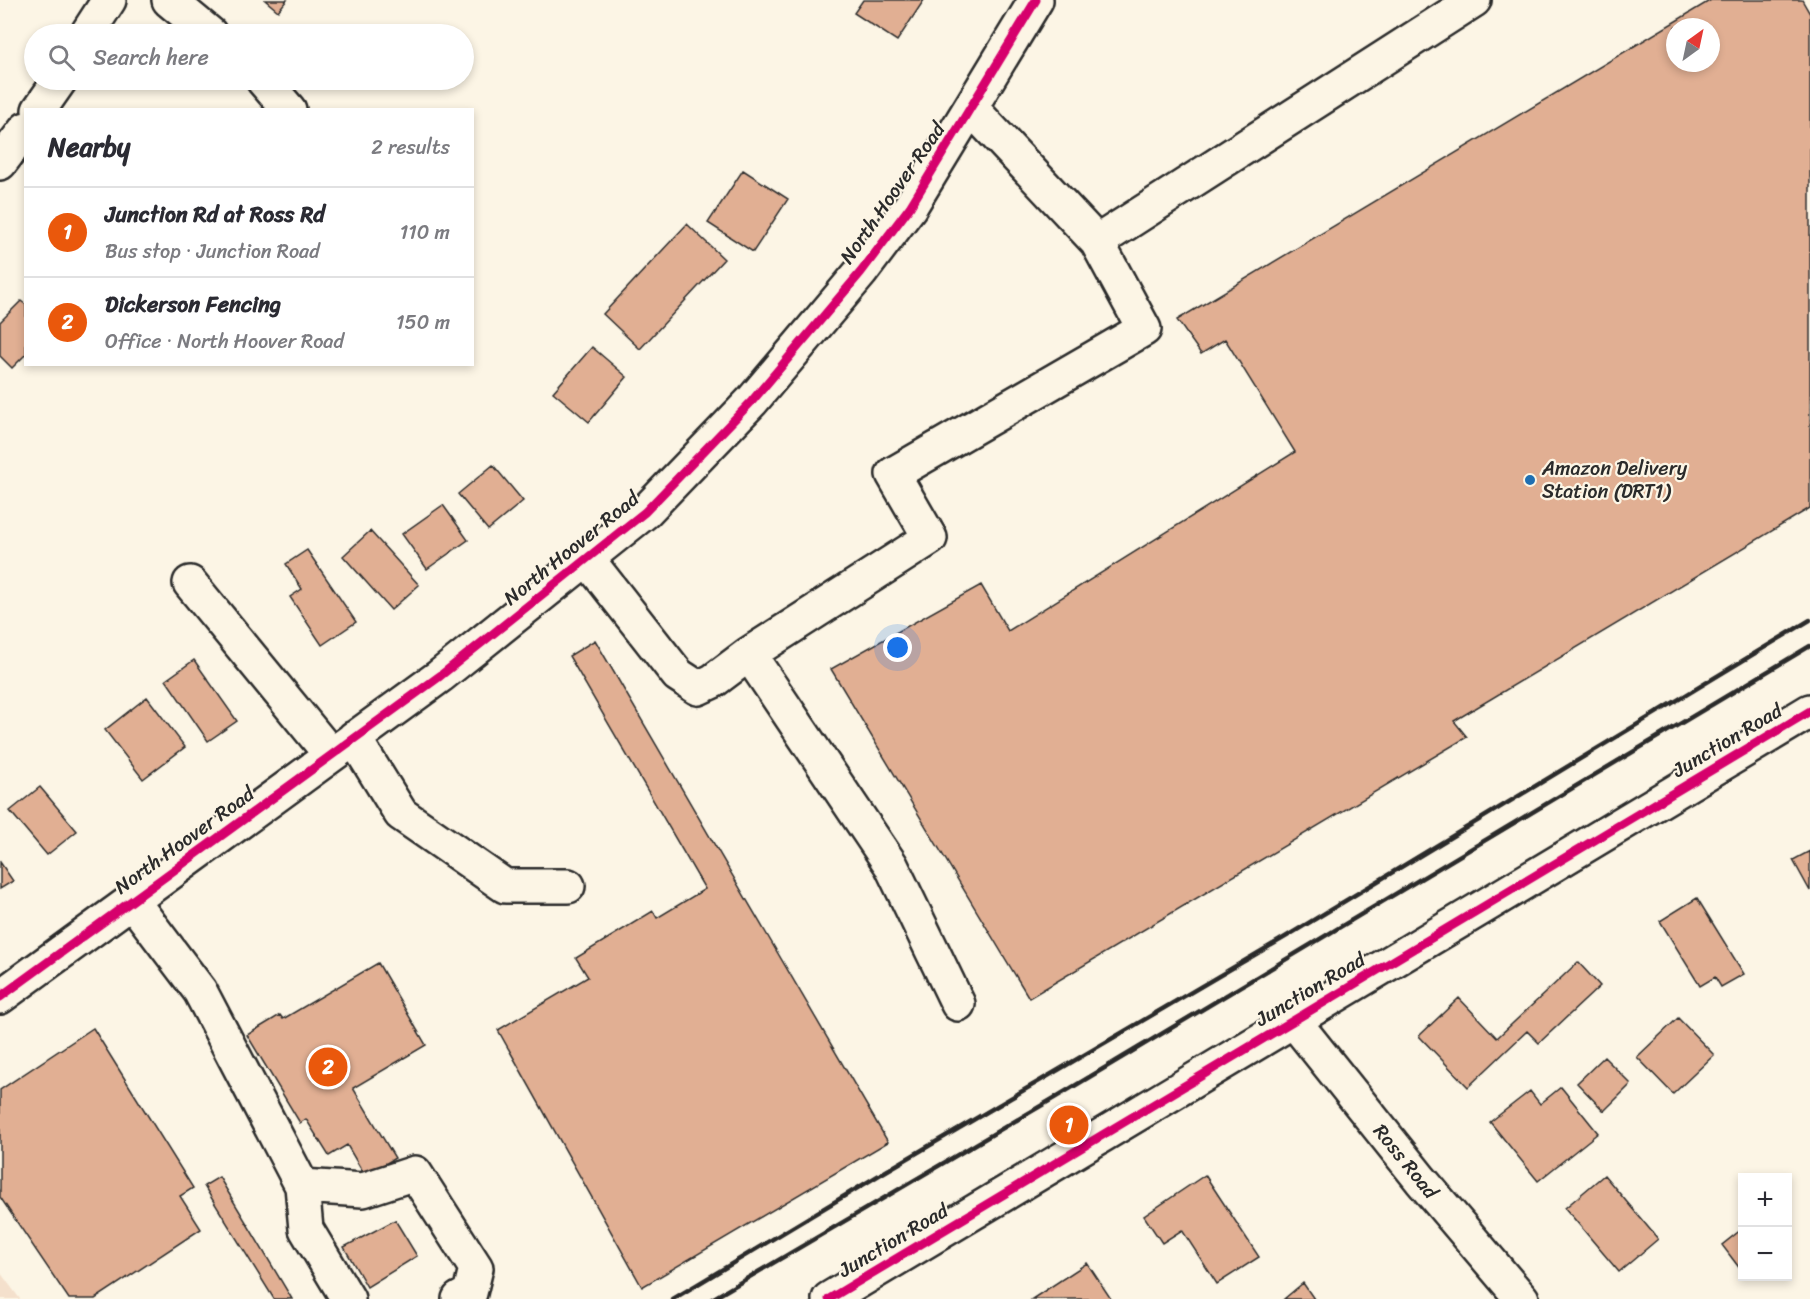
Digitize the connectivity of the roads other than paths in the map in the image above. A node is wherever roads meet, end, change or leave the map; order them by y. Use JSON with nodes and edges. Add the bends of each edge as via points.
{"nodes":[{"id":1,"x":109,"y":0,"type":"edge"},
{"id":2,"x":169,"y":0,"type":"edge"},
{"id":3,"x":1036,"y":0,"type":"edge"},
{"id":4,"x":1474,"y":0,"type":"edge"},
{"id":5,"x":93,"y":24,"type":"edge"},
{"id":6,"x":198,"y":24,"type":"edge"},
{"id":7,"x":53,"y":90,"type":"edge"},
{"id":8,"x":272,"y":90,"type":"edge"},
{"id":9,"x":40,"y":108,"type":"edge"},
{"id":10,"x":287,"y":108,"type":"edge"},
{"id":11,"x":972,"y":108,"type":"junction"},
{"id":12,"x":24,"y":132,"type":"edge"},
{"id":13,"x":0,"y":164,"type":"edge"},
{"id":14,"x":1097,"y":242,"type":"junction"},
{"id":15,"x":588,"y":560,"type":"junction"},
{"id":16,"x":190,"y":583,"type":"dead end"},
{"id":17,"x":749,"y":654,"type":"junction"},
{"id":18,"x":1810,"y":711,"type":"edge"},
{"id":19,"x":343,"y":747,"type":"junction"},
{"id":20,"x":568,"y":886,"type":"dead end"},
{"id":21,"x":132,"y":901,"type":"junction"},
{"id":22,"x":0,"y":997,"type":"edge"},
{"id":23,"x":958,"y":1004,"type":"dead end"},
{"id":24,"x":1293,"y":1020,"type":"junction"},
{"id":25,"x":302,"y":1186,"type":"junction"},
{"id":26,"x":348,"y":1299,"type":"edge"},
{"id":27,"x":459,"y":1299,"type":"edge"},
{"id":28,"x":829,"y":1299,"type":"edge"},
{"id":29,"x":1522,"y":1299,"type":"edge"}],
"edges":[{"from":1,"to":5,"type":"street"},
{"from":2,"to":6,"type":"street"},
{"from":3,"to":11,"type":"street","name":"North Hoover Road"},
{"from":4,"to":14,"type":"street"},
{"from":7,"to":9,"type":"street"},
{"from":8,"to":10,"type":"street"},
{"from":11,"to":14,"type":"street"},
{"from":11,"to":15,"type":"street","name":"North Hoover Road","via":[[910,207],[814,329],[701,457]]},
{"from":12,"to":13,"type":"street"},
{"from":14,"to":17,"type":"street","via":[[1144,329],[893,474],[930,538]]},
{"from":15,"to":17,"type":"street","via":[[678,675],[698,688]]},
{"from":15,"to":19,"type":"street","name":"North Hoover Road"},
{"from":16,"to":19,"type":"street"},
{"from":17,"to":23,"type":"street","via":[[891,865]]},
{"from":18,"to":24,"type":"street","name":"Junction Road"},
{"from":19,"to":20,"type":"street","via":[[401,814],[505,886]]},
{"from":19,"to":21,"type":"street","name":"North Hoover Road"},
{"from":21,"to":22,"type":"street","name":"North Hoover Road"},
{"from":21,"to":25,"type":"street","via":[[200,991]]},
{"from":24,"to":28,"type":"street","name":"Junction Road"},
{"from":24,"to":29,"type":"street","name":"Ross Road"},
{"from":25,"to":26,"type":"street","via":[[306,1229]]},
{"from":25,"to":27,"type":"street","via":[[363,1191],[415,1173],[476,1268],[470,1293]]}]}
